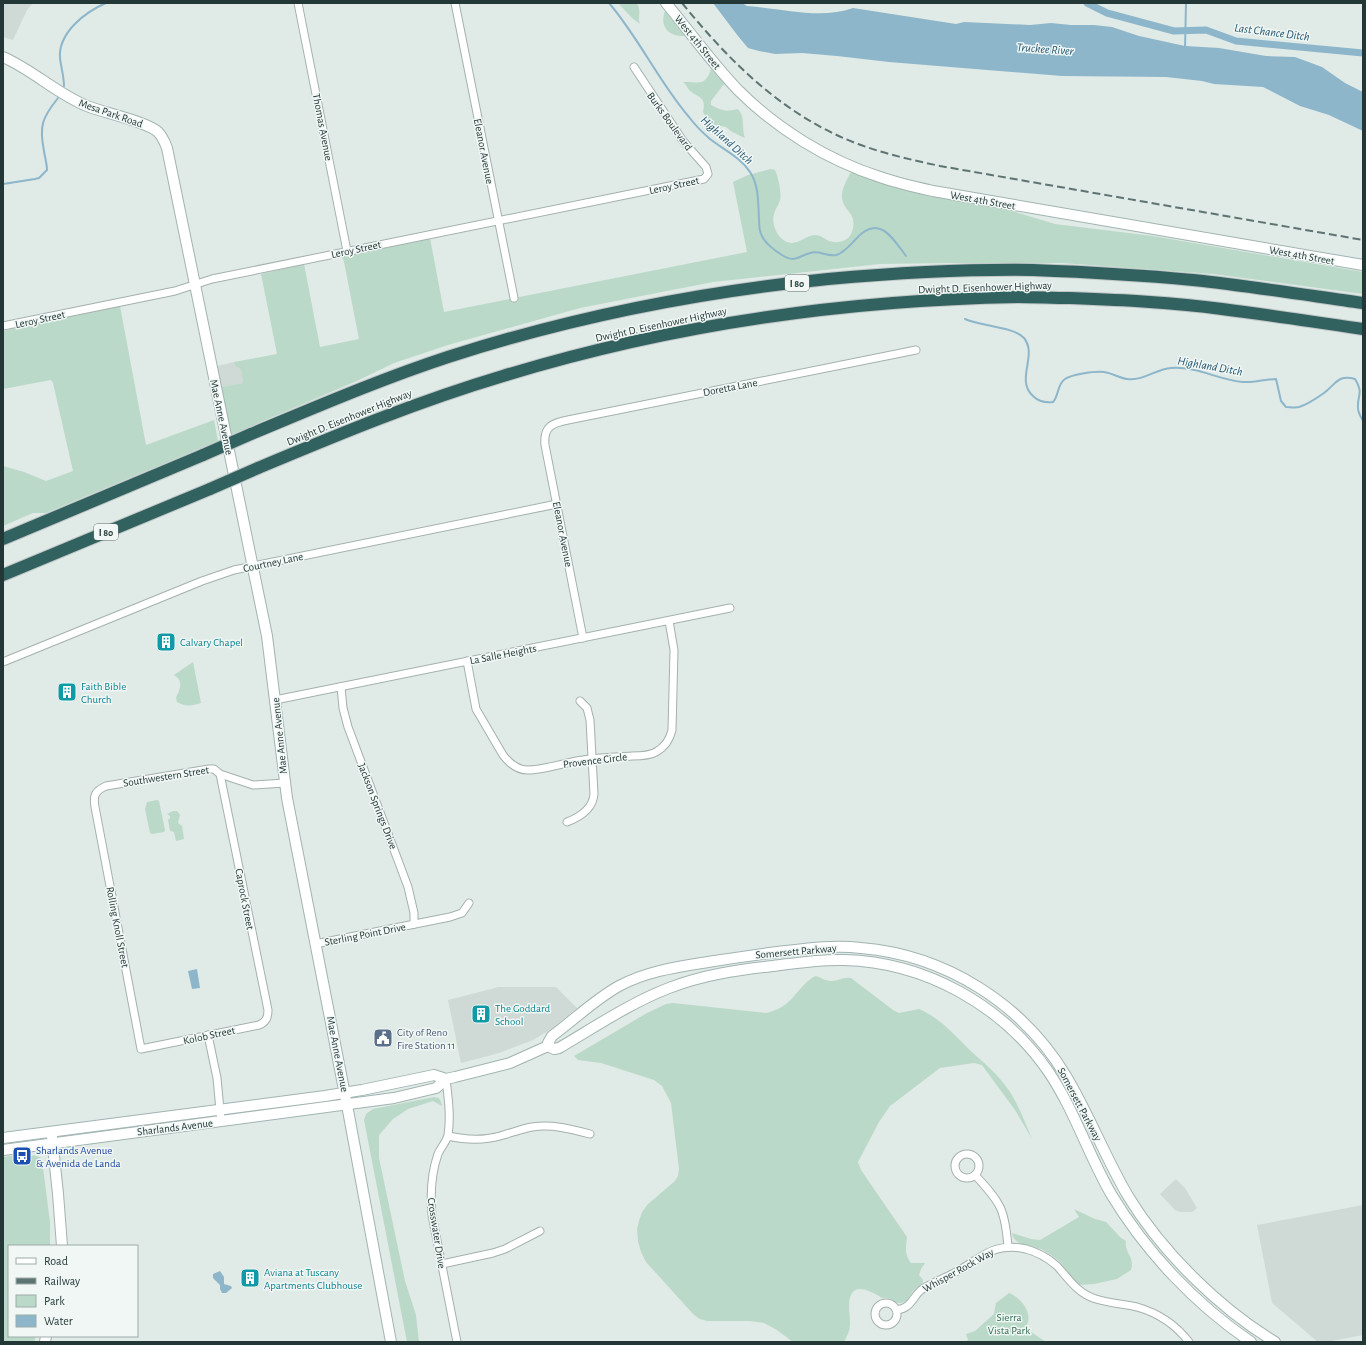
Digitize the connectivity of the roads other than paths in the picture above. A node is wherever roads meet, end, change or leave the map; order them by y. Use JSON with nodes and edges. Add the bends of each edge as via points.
{"nodes":[{"id":1,"x":298,"y":3,"type":"edge"},
{"id":2,"x":455,"y":3,"type":"edge"},
{"id":3,"x":666,"y":3,"type":"edge"},
{"id":4,"x":3,"y":57,"type":"edge"},
{"id":5,"x":634,"y":67,"type":"dead end"},
{"id":6,"x":158,"y":132,"type":"joint"},
{"id":7,"x":708,"y":174,"type":"joint"},
{"id":8,"x":499,"y":220,"type":"junction"},
{"id":9,"x":347,"y":251,"type":"junction"},
{"id":10,"x":1363,"y":265,"type":"edge"},
{"id":11,"x":195,"y":284,"type":"junction"},
{"id":12,"x":514,"y":298,"type":"dead end"},
{"id":13,"x":1363,"y":303,"type":"edge"},
{"id":14,"x":3,"y":326,"type":"edge"},
{"id":15,"x":1363,"y":329,"type":"edge"},
{"id":16,"x":916,"y":350,"type":"dead end"},
{"id":17,"x":547,"y":430,"type":"joint"},
{"id":18,"x":557,"y":504,"type":"junction"},
{"id":19,"x":3,"y":539,"type":"edge"},
{"id":20,"x":252,"y":566,"type":"junction"},
{"id":21,"x":3,"y":575,"type":"edge"},
{"id":22,"x":730,"y":608,"type":"dead end"},
{"id":23,"x":669,"y":621,"type":"junction"},
{"id":24,"x":584,"y":638,"type":"junction"},
{"id":25,"x":467,"y":661,"type":"junction"},
{"id":26,"x":3,"y":662,"type":"edge"},
{"id":27,"x":341,"y":687,"type":"junction"},
{"id":28,"x":275,"y":700,"type":"junction"},
{"id":29,"x":580,"y":701,"type":"dead end"},
{"id":30,"x":593,"y":758,"type":"junction"},
{"id":31,"x":220,"y":774,"type":"junction"},
{"id":32,"x":285,"y":783,"type":"junction"},
{"id":33,"x":95,"y":795,"type":"joint"},
{"id":34,"x":567,"y":822,"type":"dead end"},
{"id":35,"x":469,"y":903,"type":"dead end"},
{"id":36,"x":414,"y":924,"type":"junction"},
{"id":37,"x":316,"y":944,"type":"junction"},
{"id":38,"x":265,"y":1022,"type":"joint"},
{"id":39,"x":208,"y":1035,"type":"junction"},
{"id":40,"x":153,"y":1046,"type":"joint"},
{"id":41,"x":548,"y":1046,"type":"junction"},
{"id":42,"x":446,"y":1079,"type":"junction"},
{"id":43,"x":345,"y":1093,"type":"junction"},
{"id":44,"x":347,"y":1105,"type":"junction"},
{"id":45,"x":220,"y":1109,"type":"junction"},
{"id":46,"x":221,"y":1121,"type":"junction"},
{"id":47,"x":51,"y":1131,"type":"junction"},
{"id":48,"x":590,"y":1134,"type":"dead end"},
{"id":49,"x":448,"y":1136,"type":"junction"},
{"id":50,"x":3,"y":1138,"type":"edge"},
{"id":51,"x":53,"y":1143,"type":"junction"},
{"id":52,"x":3,"y":1150,"type":"edge"},
{"id":53,"x":975,"y":1175,"type":"dead end"},
{"id":54,"x":540,"y":1231,"type":"dead end"},
{"id":55,"x":62,"y":1245,"type":"edge"},
{"id":56,"x":1008,"y":1247,"type":"junction"},
{"id":57,"x":442,"y":1264,"type":"junction"},
{"id":58,"x":897,"y":1310,"type":"dead end"},
{"id":59,"x":391,"y":1342,"type":"edge"},
{"id":60,"x":457,"y":1342,"type":"edge"},
{"id":61,"x":1189,"y":1342,"type":"edge"},
{"id":62,"x":1251,"y":1342,"type":"edge"},
{"id":63,"x":1275,"y":1342,"type":"edge"}],
"edges":[{"from":1,"to":9,"type":"street","name":"Thomas Avenue"},
{"from":2,"to":8,"type":"street","name":"Eleanor Avenue"},
{"from":3,"to":10,"type":"main road","name":"West 4th Street","via":[[752,103],[807,144],[860,170],[933,191]]},
{"from":4,"to":6,"type":"main road","name":"Mesa Park Road","via":[[25,68],[70,98],[92,108],[149,126]]},
{"from":5,"to":7,"type":"street","name":"Burks Boulevard","via":[[684,142],[706,167]]},
{"from":6,"to":11,"type":"main road","name":"Mae Anne Avenue","via":[[169,156]]},
{"from":7,"to":8,"type":"street","name":"Leroy Street","via":[[704,179]]},
{"from":8,"to":9,"type":"street","name":"Leroy Street"},
{"from":8,"to":12,"type":"street","name":"Eleanor Avenue"},
{"from":9,"to":11,"type":"street","name":"Leroy Street","via":[[212,278]]},
{"from":11,"to":14,"type":"street","name":"Leroy Street","via":[[175,291]]},
{"from":11,"to":20,"type":"main road","name":"Mae Anne Avenue"},
{"from":13,"to":19,"type":"highway","name":"Dwight D. Eisenhower Highway","number":"I 80","bridge":true,"via":[[1196,280],[1037,270],[941,271],[870,276],[715,293],[625,310],[487,345],[385,380],[331,400]]},
{"from":15,"to":21,"type":"highway","name":"Dwight D. Eisenhower Highway","number":"I 80","bridge":true,"via":[[1174,304],[1020,297],[922,301],[753,318],[619,344],[535,366],[408,407]]},
{"from":16,"to":17,"type":"street","name":"Doretta Lane","via":[[568,420],[552,425]]},
{"from":17,"to":18,"type":"street","name":"Eleanor Avenue","via":[[545,444]]},
{"from":18,"to":20,"type":"street","name":"Courtney Lane"},
{"from":18,"to":24,"type":"street","name":"Eleanor Avenue"},
{"from":20,"to":26,"type":"street","name":"Courtney Lane","via":[[202,581]]},
{"from":20,"to":28,"type":"main road","name":"Mae Anne Avenue","via":[[267,636]]},
{"from":22,"to":23,"type":"street","name":"La Salle Heights"},
{"from":23,"to":24,"type":"street","name":"La Salle Heights"},
{"from":23,"to":30,"type":"street","name":"Provence Circle","via":[[675,664],[670,737],[662,748],[650,754]]},
{"from":24,"to":25,"type":"street","name":"La Salle Heights"},
{"from":25,"to":27,"type":"street","name":"La Salle Heights"},
{"from":25,"to":30,"type":"street","name":"Provence Circle","via":[[476,709],[511,764],[528,770]]},
{"from":27,"to":28,"type":"street","name":"La Salle Heights"},
{"from":27,"to":36,"type":"street","name":"Jackson Springs Drive","via":[[348,727],[408,887]]},
{"from":28,"to":32,"type":"main road","name":"Mae Anne Avenue"},
{"from":29,"to":30,"type":"street","via":[[589,713]]},
{"from":30,"to":34,"type":"street","via":[[592,802],[581,815]]},
{"from":31,"to":32,"type":"street","name":"Southwestern Street","via":[[254,785]]},
{"from":31,"to":33,"type":"street","name":"Southwestern Street","via":[[214,769],[209,769],[106,786],[99,789]]},
{"from":31,"to":38,"type":"street","name":"Caprock Street","via":[[268,1010]]},
{"from":32,"to":37,"type":"main road","name":"Mae Anne Avenue"},
{"from":33,"to":40,"type":"street","name":"Rolling Knoll Street","via":[[141,1049]]},
{"from":35,"to":36,"type":"street","name":"Sterling Point Drive","via":[[457,915]]},
{"from":36,"to":37,"type":"street","name":"Sterling Point Drive"},
{"from":37,"to":43,"type":"main road","name":"Mae Anne Avenue"},
{"from":38,"to":39,"type":"street","name":"Kolob Street"},
{"from":39,"to":40,"type":"street","name":"Kolob Street"},
{"from":39,"to":45,"type":"street","via":[[217,1078]]},
{"from":41,"to":42,"type":"main road","name":"Somersett Parkway","via":[[504,1065]]},
{"from":41,"to":62,"type":"main road","name":"Somersett Parkway","via":[[559,1048],[666,989],[722,972],[844,960],[883,964],[932,978],[963,993],[990,1011],[1031,1049],[1062,1096],[1111,1193],[1144,1240],[1199,1301]]},
{"from":41,"to":63,"type":"main road","name":"Somersett Parkway","via":[[552,1036],[605,994],[639,977],[671,967],[807,948],[840,947],[894,953],[938,966],[969,981],[995,998],[1035,1034],[1065,1074],[1129,1197],[1160,1240],[1215,1297]]},
{"from":42,"to":43,"type":"main road","name":"Somersett Parkway","via":[[434,1075]]},
{"from":42,"to":44,"type":"main road","name":"Somersett Parkway","via":[[432,1090]]},
{"from":42,"to":49,"type":"street","name":"Crosswater Drive"},
{"from":43,"to":44,"type":"main road","name":"Mae Anne Avenue"},
{"from":43,"to":45,"type":"main road","name":"Sharlands Avenue"},
{"from":44,"to":46,"type":"main road","name":"Sharlands Avenue"},
{"from":44,"to":59,"type":"main road","name":"Mae Anne Avenue"},
{"from":45,"to":46,"type":"street"},
{"from":45,"to":47,"type":"main road","name":"Sharlands Avenue"},
{"from":46,"to":51,"type":"main road","name":"Sharlands Avenue"},
{"from":47,"to":50,"type":"main road","name":"Sharlands Avenue"},
{"from":47,"to":51,"type":"main road"},
{"from":48,"to":49,"type":"street","via":[[548,1126],[518,1130],[487,1139]]},
{"from":49,"to":57,"type":"street","name":"Crosswater Drive","via":[[433,1169],[430,1195]]},
{"from":51,"to":52,"type":"main road","name":"Sharlands Avenue"},
{"from":51,"to":55,"type":"main road"},
{"from":53,"to":56,"type":"street","via":[[993,1194],[1002,1209]]},
{"from":54,"to":57,"type":"street","via":[[493,1253]]},
{"from":56,"to":58,"type":"street","name":"Whisper Rock Way","via":[[979,1256],[960,1270],[923,1288],[905,1308]]},
{"from":56,"to":61,"type":"street","name":"Whisper Rock Way","via":[[1042,1255],[1056,1265],[1074,1286],[1094,1299],[1138,1307],[1162,1317]]},
{"from":57,"to":60,"type":"street","name":"Crosswater Drive"}]}
